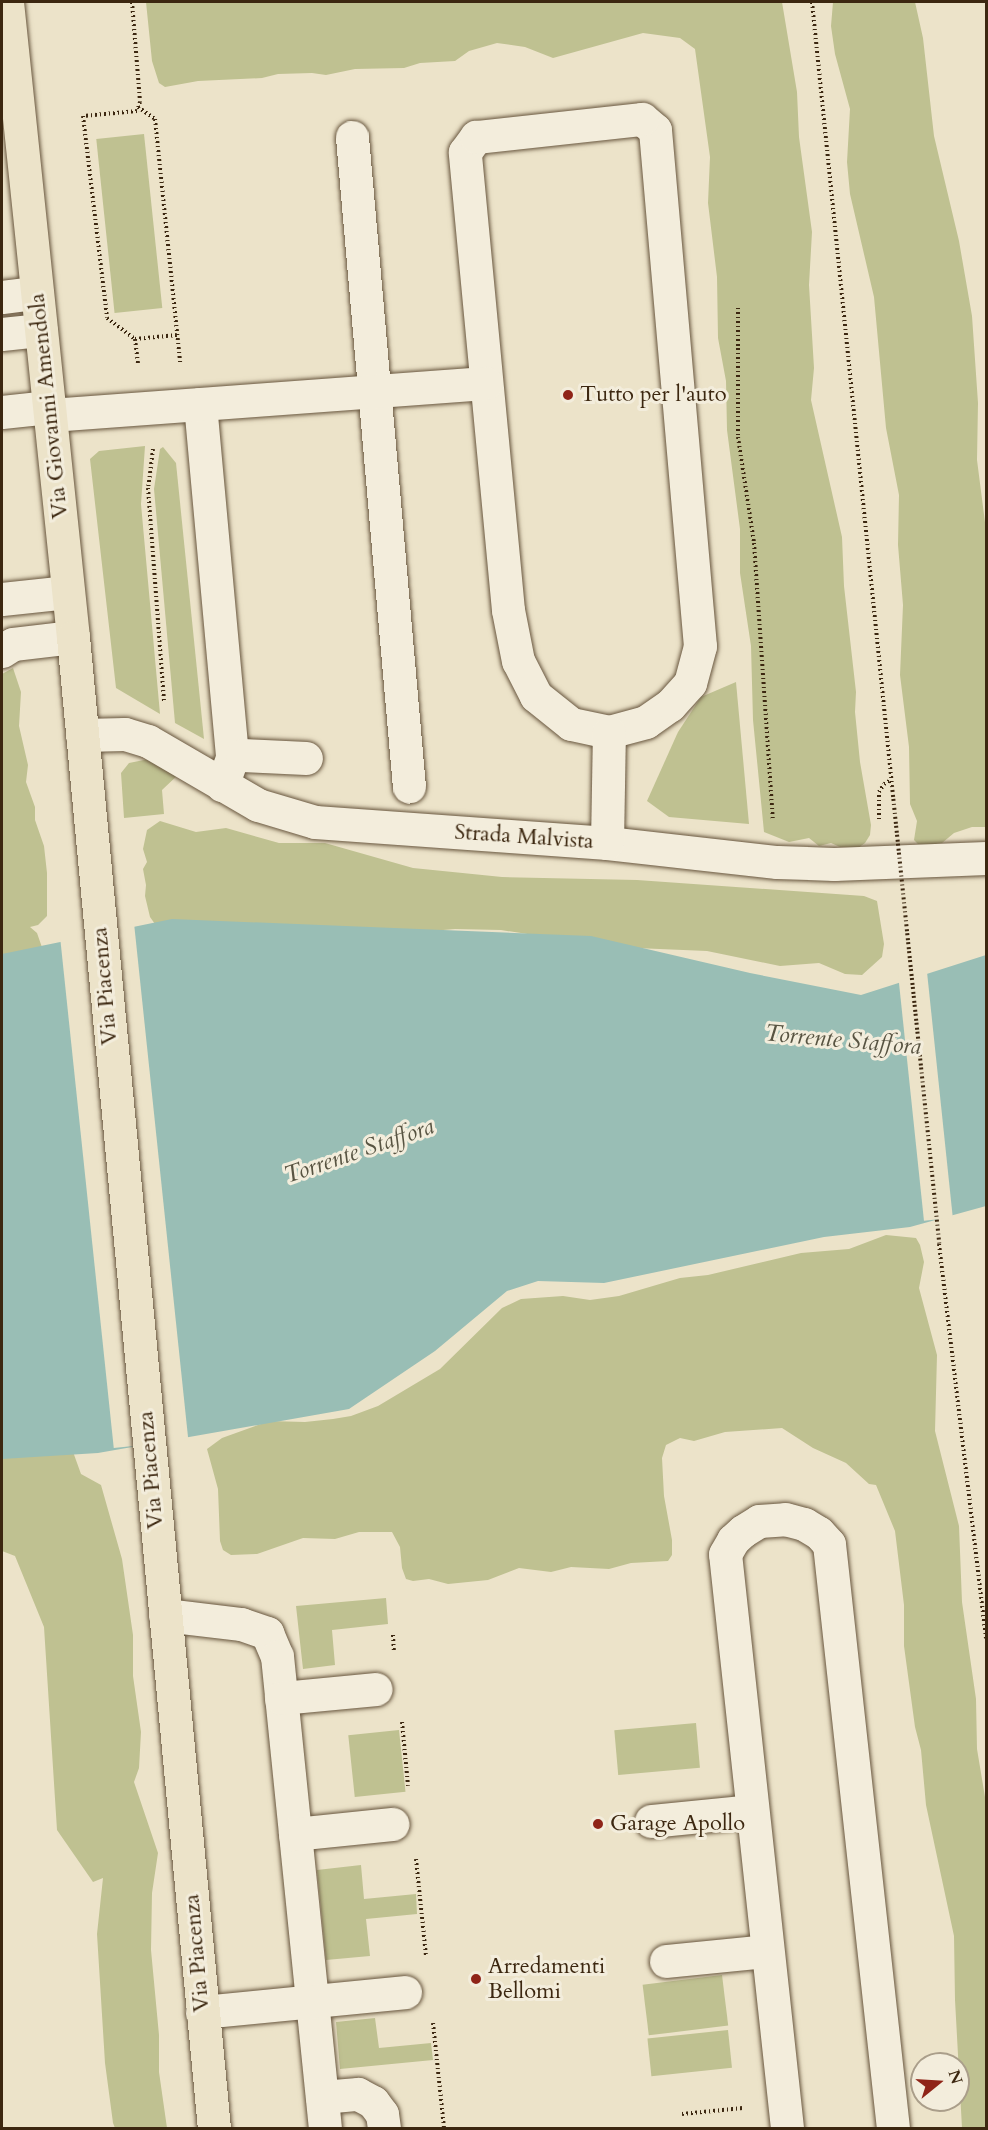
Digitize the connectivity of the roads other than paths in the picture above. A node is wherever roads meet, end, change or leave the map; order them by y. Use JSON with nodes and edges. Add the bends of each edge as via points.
{"nodes":[{"id":1,"x":7,"y":2,"type":"edge"},
{"id":2,"x":352,"y":137,"type":"dead end"},
{"id":3,"x":37,"y":293,"type":"junction"},
{"id":4,"x":2,"y":297,"type":"edge"},
{"id":5,"x":41,"y":330,"type":"junction"},
{"id":6,"x":2,"y":334,"type":"edge"},
{"id":7,"x":486,"y":383,"type":"junction"},
{"id":8,"x":374,"y":391,"type":"junction"},
{"id":9,"x":192,"y":405,"type":"junction"},
{"id":10,"x":49,"y":411,"type":"junction"},
{"id":11,"x":2,"y":412,"type":"edge"},
{"id":12,"x":68,"y":592,"type":"junction"},
{"id":13,"x":2,"y":599,"type":"edge"},
{"id":14,"x":73,"y":637,"type":"junction"},
{"id":15,"x":2,"y":651,"type":"edge"},
{"id":16,"x":609,"y":732,"type":"junction"},
{"id":17,"x":82,"y":735,"type":"junction"},
{"id":18,"x":306,"y":758,"type":"dead end"},
{"id":19,"x":227,"y":771,"type":"junction"},
{"id":20,"x":409,"y":787,"type":"dead end"},
{"id":21,"x":88,"y":811,"type":"joint"},
{"id":22,"x":607,"y":843,"type":"junction"},
{"id":23,"x":987,"y":858,"type":"edge"},
{"id":24,"x":165,"y":1615,"type":"junction"},
{"id":25,"x":376,"y":1689,"type":"dead end"},
{"id":26,"x":281,"y":1698,"type":"junction"},
{"id":27,"x":752,"y":1811,"type":"junction"},
{"id":28,"x":651,"y":1821,"type":"dead end"},
{"id":29,"x":392,"y":1824,"type":"dead end"},
{"id":30,"x":295,"y":1834,"type":"junction"},
{"id":31,"x":768,"y":1951,"type":"junction"},
{"id":32,"x":666,"y":1961,"type":"dead end"},
{"id":33,"x":405,"y":1992,"type":"dead end"},
{"id":34,"x":312,"y":2001,"type":"junction"},
{"id":35,"x":202,"y":2012,"type":"junction"},
{"id":36,"x":323,"y":2113,"type":"edge"},
{"id":37,"x":785,"y":2116,"type":"edge"},
{"id":38,"x":214,"y":2128,"type":"edge"},
{"id":39,"x":384,"y":2128,"type":"edge"},
{"id":40,"x":893,"y":2128,"type":"edge"}],
"edges":[{"from":1,"to":3,"type":"main road","name":"Via Giovanni Amendola"},
{"from":2,"to":8,"type":"street"},
{"from":3,"to":4,"type":"street"},
{"from":3,"to":5,"type":"main road","name":"Via Giovanni Amendola"},
{"from":5,"to":6,"type":"street"},
{"from":5,"to":10,"type":"main road","name":"Via Giovanni Amendola"},
{"from":7,"to":8,"type":"street"},
{"from":7,"to":16,"type":"street","via":[[508,610],[518,662],[536,696],[571,724]]},
{"from":7,"to":16,"type":"street","via":[[465,152],[476,137],[642,119],[655,130],[700,646],[690,683],[670,705],[646,722]]},
{"from":8,"to":9,"type":"street"},
{"from":8,"to":20,"type":"street"},
{"from":9,"to":10,"type":"street"},
{"from":9,"to":19,"type":"street"},
{"from":10,"to":11,"type":"street"},
{"from":10,"to":12,"type":"main road","name":"Via Giovanni Amendola"},
{"from":12,"to":13,"type":"street"},
{"from":12,"to":14,"type":"main road","name":"Via Giovanni Amendola"},
{"from":14,"to":15,"type":"street","via":[[13,644]]},
{"from":14,"to":17,"type":"main road","name":"Via Giovanni Amendola"},
{"from":16,"to":22,"type":"street"},
{"from":17,"to":19,"type":"street","name":"Strada Malvista","via":[[125,734],[168,753]]},
{"from":17,"to":21,"type":"main road","name":"Via Giovanni Amendola"},
{"from":18,"to":19,"type":"street","via":[[242,755]]},
{"from":19,"to":22,"type":"street","name":"Strada Malvista","via":[[258,805],[315,822]]},
{"from":21,"to":24,"type":"main road","name":"Via Piacenza"},
{"from":22,"to":23,"type":"street","name":"Strada Malvista","via":[[777,862],[834,864]]},
{"from":24,"to":26,"type":"street","via":[[241,1624],[267,1633],[277,1656]]},
{"from":24,"to":35,"type":"main road","name":"Via Piacenza"},
{"from":25,"to":26,"type":"street"},
{"from":26,"to":30,"type":"street"},
{"from":27,"to":28,"type":"street"},
{"from":27,"to":31,"type":"street"},
{"from":27,"to":40,"type":"street","via":[[725,1554],[743,1531],[759,1521],[785,1519],[804,1524],[829,1544]]},
{"from":29,"to":30,"type":"street"},
{"from":30,"to":34,"type":"street"},
{"from":31,"to":32,"type":"street"},
{"from":31,"to":37,"type":"street"},
{"from":33,"to":34,"type":"street"},
{"from":34,"to":35,"type":"street"},
{"from":34,"to":36,"type":"street"},
{"from":35,"to":38,"type":"main road","name":"Via Piacenza"},
{"from":36,"to":39,"type":"street","via":[[358,2094],[373,2102],[382,2114]]}]}
